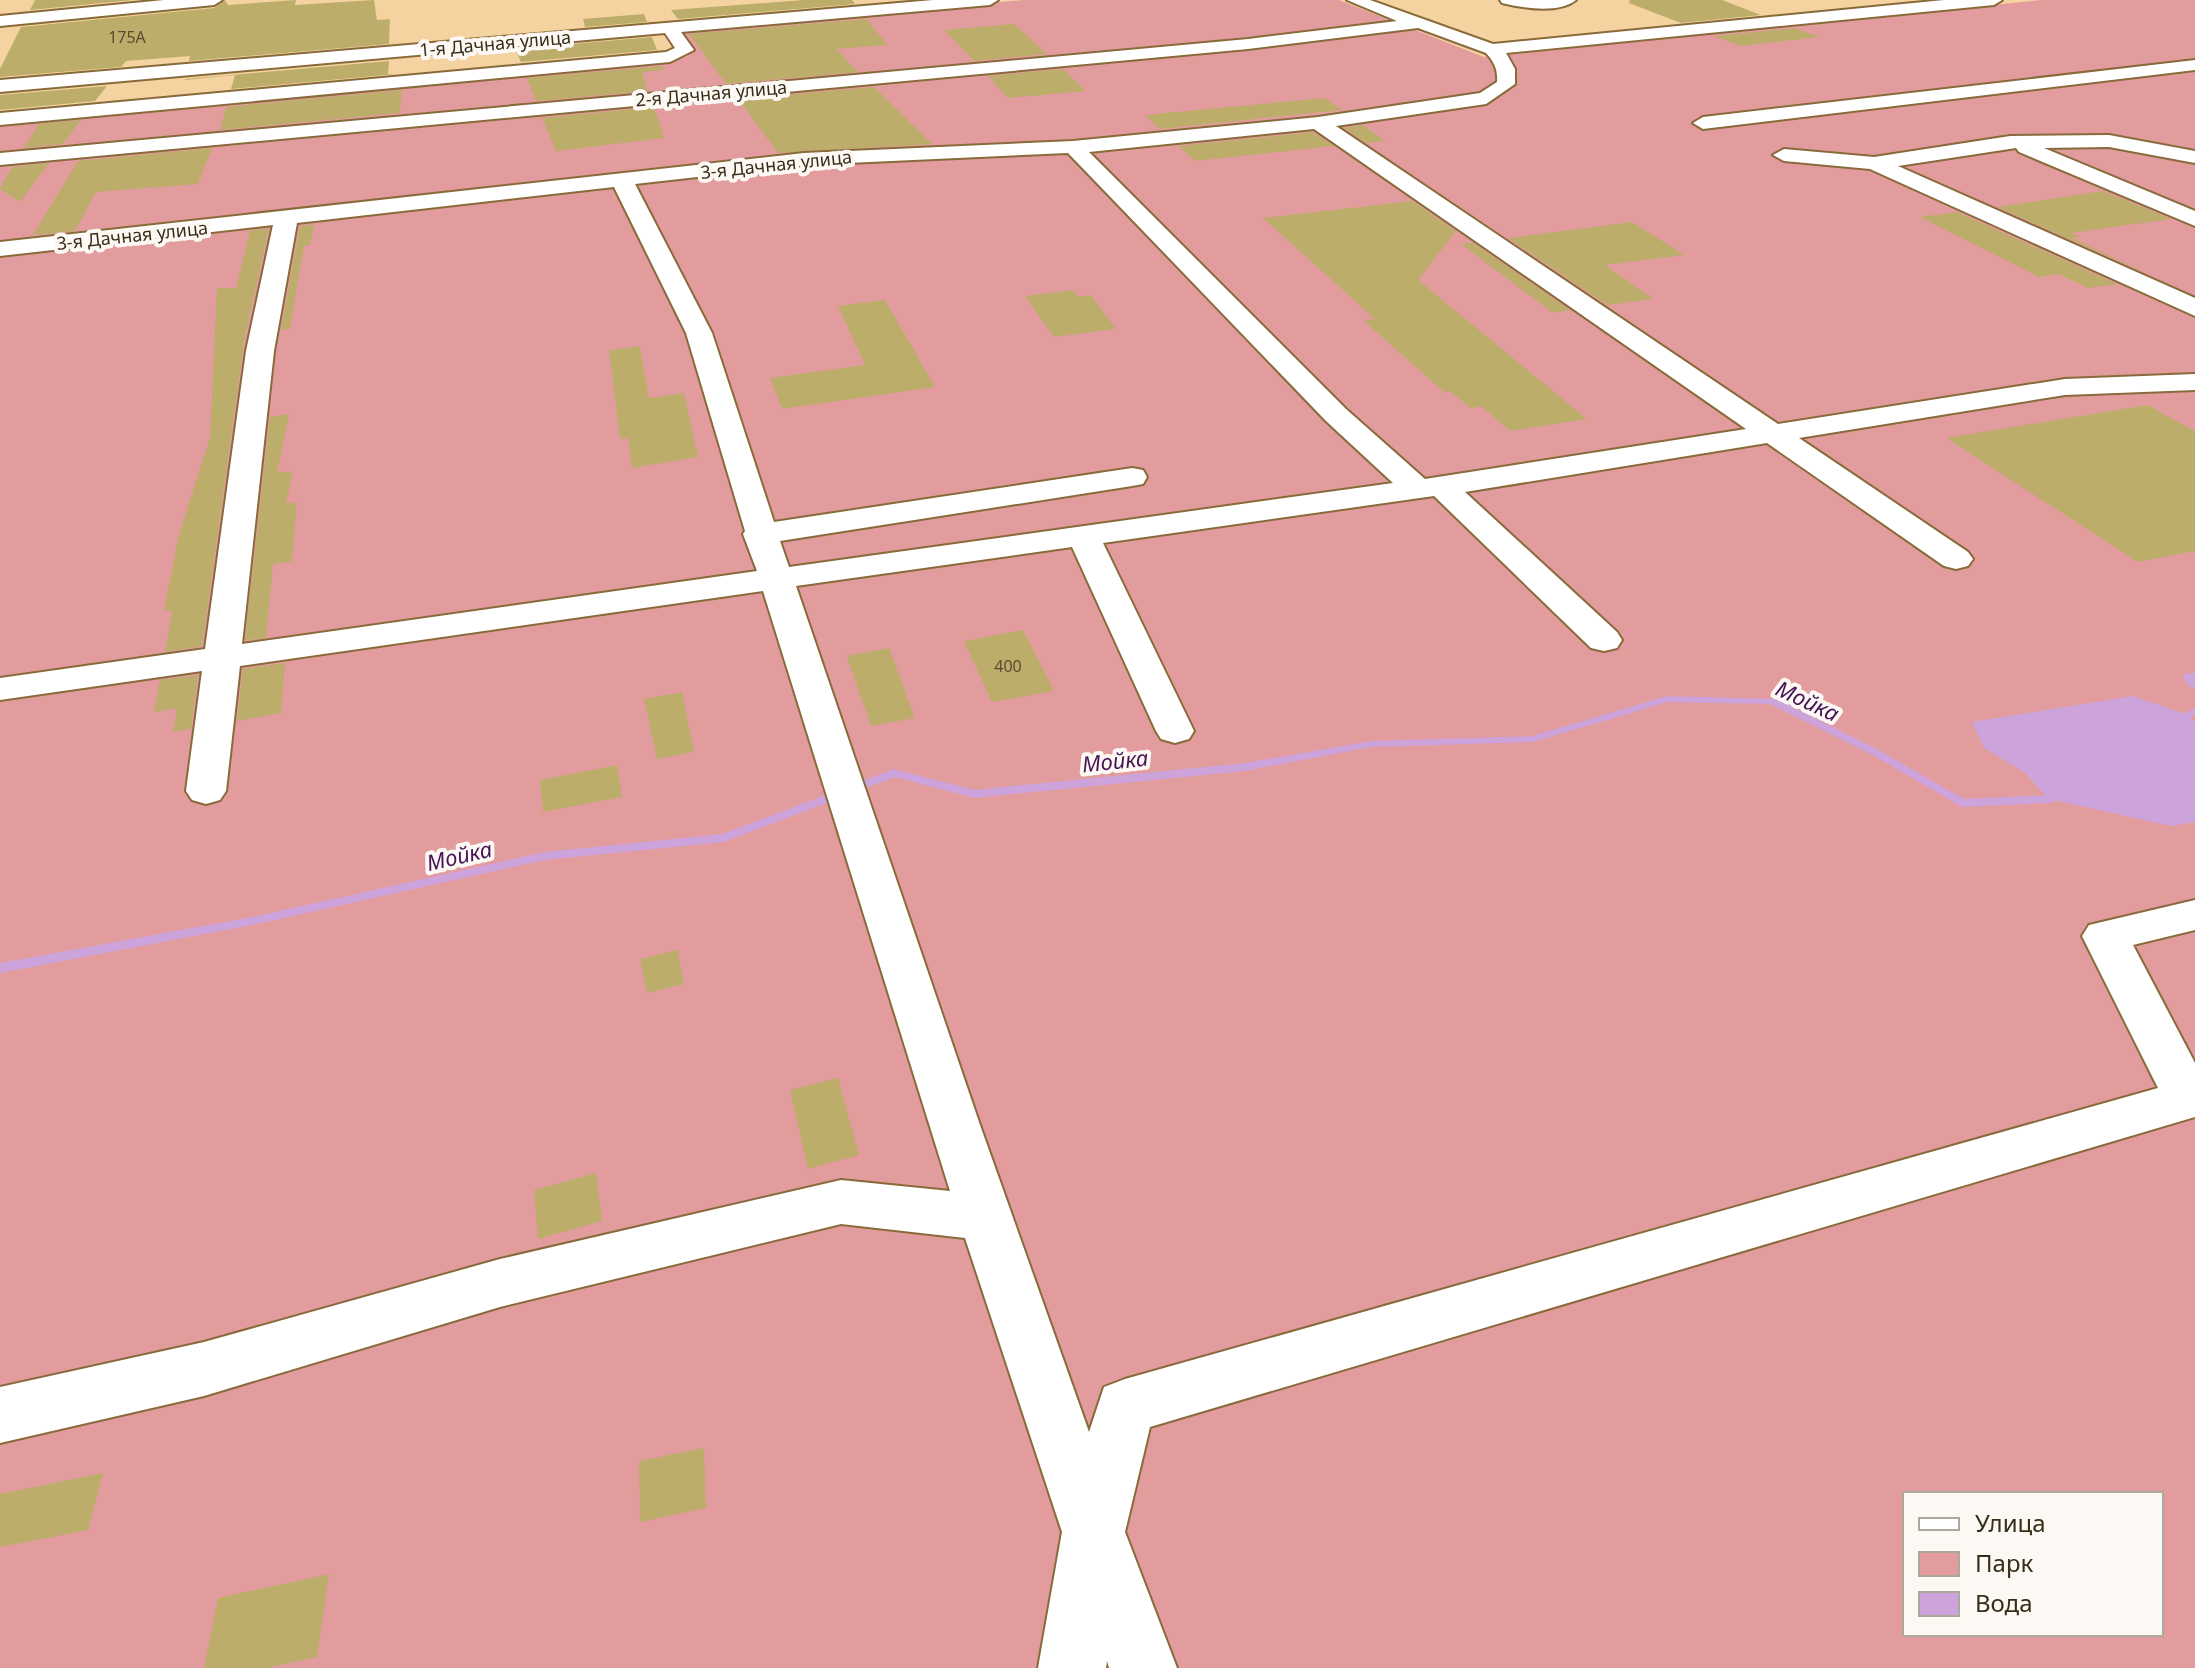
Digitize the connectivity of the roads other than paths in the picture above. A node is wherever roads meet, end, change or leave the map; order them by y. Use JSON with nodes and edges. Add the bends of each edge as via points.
{"nodes":[{"id":1,"x":214,"y":0,"type":"edge"},
{"id":2,"x":990,"y":0,"type":"edge"},
{"id":3,"x":1355,"y":0,"type":"edge"},
{"id":4,"x":1508,"y":0,"type":"edge"},
{"id":5,"x":1568,"y":0,"type":"edge"},
{"id":6,"x":1994,"y":0,"type":"edge"},
{"id":7,"x":655,"y":6,"type":"dead end"},
{"id":8,"x":0,"y":21,"type":"edge"},
{"id":9,"x":1421,"y":23,"type":"junction"},
{"id":10,"x":670,"y":28,"type":"junction"},
{"id":11,"x":1492,"y":49,"type":"junction"},
{"id":12,"x":2195,"y":65,"type":"edge"},
{"id":13,"x":0,"y":86,"type":"edge"},
{"id":14,"x":0,"y":119,"type":"edge"},
{"id":15,"x":1318,"y":123,"type":"junction"},
{"id":16,"x":1703,"y":123,"type":"dead end"},
{"id":17,"x":2181,"y":132,"type":"dead end"},
{"id":18,"x":2109,"y":141,"type":"junction"},
{"id":19,"x":2010,"y":142,"type":"junction"},
{"id":20,"x":1073,"y":147,"type":"junction"},
{"id":21,"x":1784,"y":155,"type":"dead end"},
{"id":22,"x":2195,"y":157,"type":"edge"},
{"id":23,"x":0,"y":159,"type":"edge"},
{"id":24,"x":1874,"y":163,"type":"junction"},
{"id":25,"x":622,"y":180,"type":"junction"},
{"id":26,"x":286,"y":218,"type":"junction"},
{"id":27,"x":2195,"y":219,"type":"edge"},
{"id":28,"x":1,"y":250,"type":"edge"},
{"id":29,"x":2195,"y":308,"type":"edge"},
{"id":30,"x":2195,"y":382,"type":"edge"},
{"id":31,"x":1772,"y":432,"type":"junction"},
{"id":32,"x":1132,"y":477,"type":"dead end"},
{"id":33,"x":1429,"y":488,"type":"junction"},
{"id":34,"x":759,"y":534,"type":"junction"},
{"id":35,"x":1083,"y":535,"type":"junction"},
{"id":36,"x":1956,"y":559,"type":"dead end"},
{"id":37,"x":776,"y":579,"type":"junction"},
{"id":38,"x":1604,"y":640,"type":"dead end"},
{"id":39,"x":225,"y":655,"type":"junction"},
{"id":40,"x":0,"y":689,"type":"edge"},
{"id":41,"x":1175,"y":731,"type":"dead end"},
{"id":42,"x":206,"y":791,"type":"dead end"},
{"id":43,"x":2195,"y":915,"type":"edge"},
{"id":44,"x":986,"y":1218,"type":"junction"},
{"id":45,"x":0,"y":1415,"type":"edge"},
{"id":46,"x":1093,"y":1533,"type":"junction"},
{"id":47,"x":1072,"y":1668,"type":"edge"},
{"id":48,"x":1143,"y":1668,"type":"edge"}],
"edges":[{"from":1,"to":8,"type":"street","via":[[30,26]]},
{"from":2,"to":10,"type":"street","name":"1-я Дачная улица"},
{"from":3,"to":9,"type":"street"},
{"from":4,"to":5,"type":"street"},
{"from":6,"to":11,"type":"street"},
{"from":7,"to":10,"type":"street"},
{"from":9,"to":11,"type":"street"},
{"from":9,"to":23,"type":"street","name":"2-я Дачная улица","via":[[1248,44]]},
{"from":10,"to":13,"type":"street","name":"1-я Дачная улица"},
{"from":10,"to":14,"type":"street","via":[[685,50],[670,57]]},
{"from":11,"to":15,"type":"street","name":"3-я Дачная улица","via":[[1508,74],[1506,84],[1486,98]]},
{"from":12,"to":16,"type":"street"},
{"from":15,"to":20,"type":"street","name":"3-я Дачная улица"},
{"from":15,"to":31,"type":"street"},
{"from":17,"to":18,"type":"street"},
{"from":18,"to":19,"type":"street"},
{"from":18,"to":22,"type":"street"},
{"from":19,"to":24,"type":"street"},
{"from":19,"to":27,"type":"street"},
{"from":20,"to":25,"type":"street","name":"3-я Дачная улица","via":[[820,158]]},
{"from":20,"to":33,"type":"street","via":[[1336,415]]},
{"from":21,"to":24,"type":"street"},
{"from":24,"to":29,"type":"street"},
{"from":25,"to":26,"type":"street","name":"3-я Дачная улица"},
{"from":25,"to":34,"type":"street","via":[[699,333]]},
{"from":26,"to":28,"type":"street","name":"3-я Дачная улица"},
{"from":26,"to":39,"type":"street","via":[[260,351]]},
{"from":30,"to":31,"type":"street","via":[[2065,387]]},
{"from":31,"to":33,"type":"street"},
{"from":31,"to":36,"type":"street"},
{"from":32,"to":34,"type":"street"},
{"from":33,"to":35,"type":"street"},
{"from":33,"to":38,"type":"street"},
{"from":34,"to":37,"type":"street"},
{"from":35,"to":37,"type":"street"},
{"from":35,"to":41,"type":"street"},
{"from":37,"to":39,"type":"street"},
{"from":37,"to":44,"type":"street"},
{"from":39,"to":40,"type":"street"},
{"from":39,"to":42,"type":"street"},
{"from":43,"to":46,"type":"street","via":[[2105,936],[2189,1099],[1125,1407]]},
{"from":44,"to":45,"type":"street","via":[[841,1202],[500,1283],[204,1369]]},
{"from":44,"to":46,"type":"street"},
{"from":46,"to":47,"type":"street"},
{"from":46,"to":48,"type":"street"}]}
